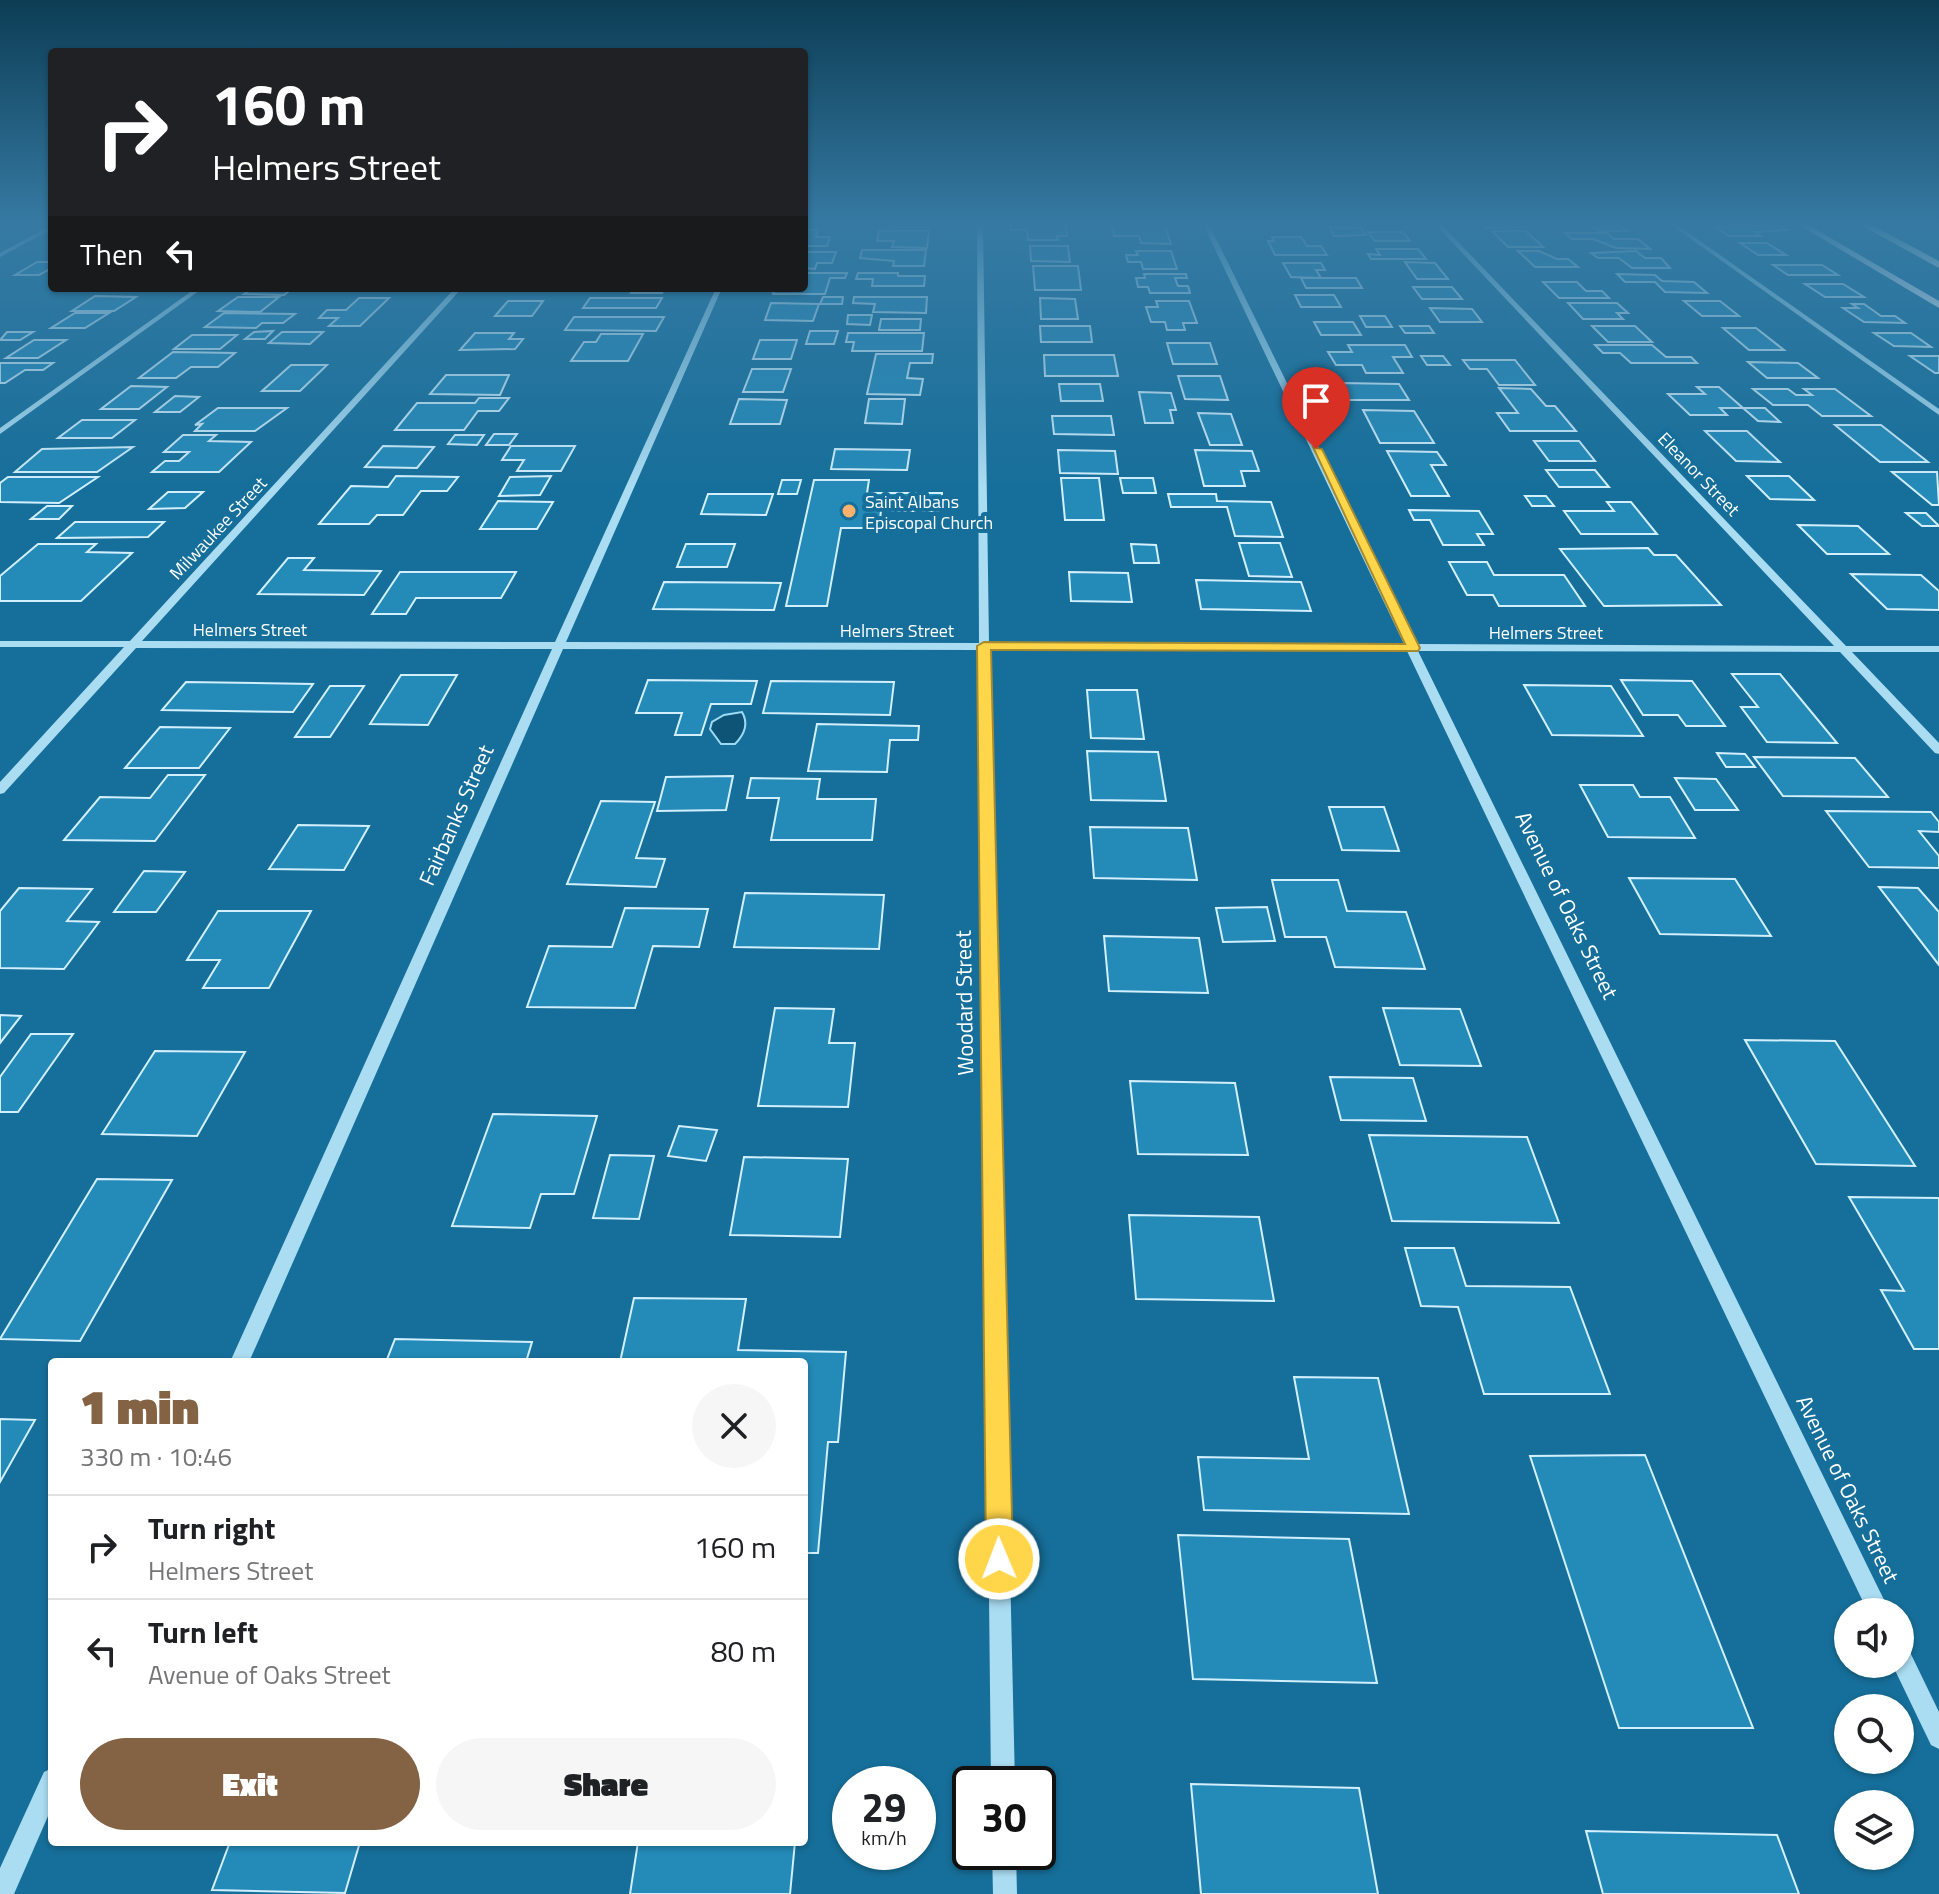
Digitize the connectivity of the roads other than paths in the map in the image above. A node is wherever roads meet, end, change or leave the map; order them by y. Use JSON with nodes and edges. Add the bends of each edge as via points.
{"nodes":[{"id":1,"x":169,"y":310,"type":"edge"},
{"id":2,"x":439,"y":310,"type":"edge"},
{"id":3,"x":709,"y":310,"type":"edge"},
{"id":4,"x":981,"y":310,"type":"edge"},
{"id":5,"x":1248,"y":310,"type":"edge"},
{"id":6,"x":1520,"y":310,"type":"edge"},
{"id":7,"x":1794,"y":310,"type":"edge"},
{"id":8,"x":1939,"y":413,"type":"edge"},
{"id":9,"x":0,"y":432,"type":"edge"},
{"id":10,"x":0,"y":644,"type":"edge"},
{"id":11,"x":133,"y":645,"type":"junction"},
{"id":12,"x":984,"y":646,"type":"junction"},
{"id":13,"x":560,"y":647,"type":"junction"},
{"id":14,"x":1414,"y":648,"type":"junction"},
{"id":15,"x":1843,"y":649,"type":"junction"},
{"id":16,"x":1939,"y":649,"type":"edge"},
{"id":17,"x":1939,"y":750,"type":"edge"},
{"id":18,"x":0,"y":790,"type":"edge"},
{"id":19,"x":241,"y":1358,"type":"edge"},
{"id":20,"x":1872,"y":1598,"type":"edge"},
{"id":21,"x":1911,"y":1678,"type":"edge"},
{"id":22,"x":1939,"y":1737,"type":"edge"},
{"id":23,"x":1003,"y":1766,"type":"edge"},
{"id":24,"x":48,"y":1789,"type":"edge"},
{"id":25,"x":1004,"y":1870,"type":"edge"},
{"id":26,"x":1,"y":1894,"type":"edge"},
{"id":27,"x":1005,"y":1894,"type":"edge"}],
"edges":[{"from":1,"to":9,"type":"street"},
{"from":2,"to":11,"type":"street","name":"Milwaukee Street"},
{"from":3,"to":13,"type":"street","name":"Fairbanks Street"},
{"from":4,"to":12,"type":"street","name":"Woodard Street"},
{"from":5,"to":14,"type":"street","name":"Avenue of Oaks Street"},
{"from":6,"to":15,"type":"street","name":"Eleanor Street"},
{"from":7,"to":8,"type":"street"},
{"from":10,"to":11,"type":"street","name":"Helmers Street"},
{"from":11,"to":13,"type":"street","name":"Helmers Street"},
{"from":11,"to":18,"type":"street","name":"Milwaukee Street"},
{"from":12,"to":13,"type":"street","name":"Helmers Street"},
{"from":12,"to":14,"type":"street","name":"Helmers Street"},
{"from":12,"to":23,"type":"street","name":"Woodard Street"},
{"from":13,"to":19,"type":"street","name":"Fairbanks Street"},
{"from":14,"to":15,"type":"street","name":"Helmers Street"},
{"from":14,"to":20,"type":"street","name":"Avenue of Oaks Street"},
{"from":15,"to":16,"type":"street","name":"Helmers Street"},
{"from":15,"to":17,"type":"street","name":"Eleanor Street"},
{"from":21,"to":22,"type":"street"},
{"from":24,"to":26,"type":"street"},
{"from":25,"to":27,"type":"street"}]}
